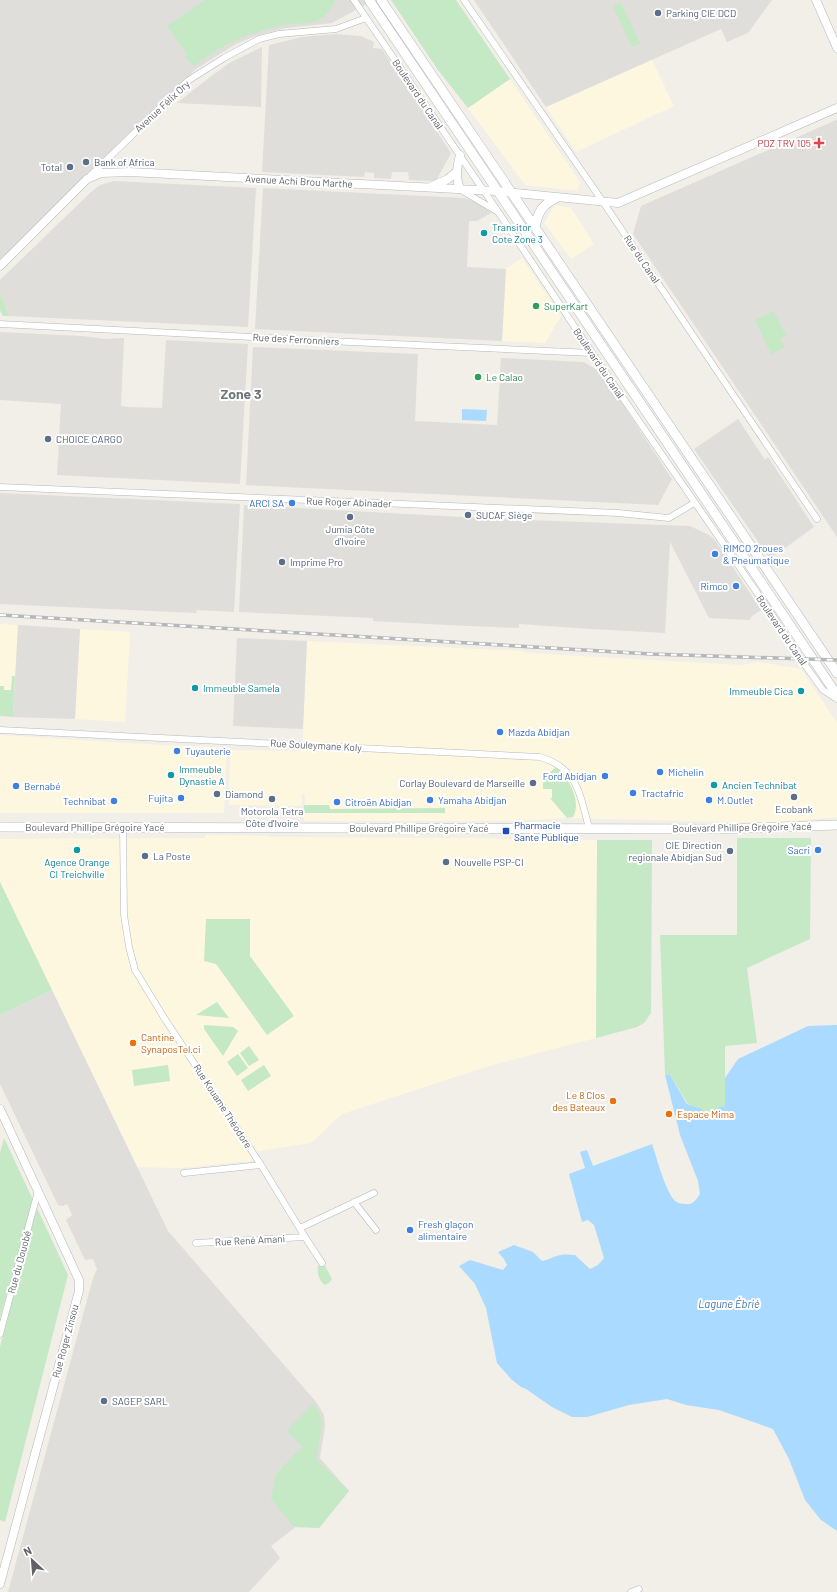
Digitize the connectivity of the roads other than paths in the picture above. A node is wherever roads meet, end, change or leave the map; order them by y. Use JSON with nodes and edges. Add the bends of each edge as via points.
{"nodes":[{"id":1,"x":354,"y":0,"type":"edge"},
{"id":2,"x":369,"y":0,"type":"edge"},
{"id":3,"x":381,"y":0,"type":"edge"},
{"id":4,"x":464,"y":0,"type":"edge"},
{"id":5,"x":816,"y":0,"type":"edge"},
{"id":6,"x":366,"y":18,"type":"junction"},
{"id":7,"x":837,"y":48,"type":"edge"},
{"id":8,"x":837,"y":108,"type":"edge"},
{"id":9,"x":460,"y":155,"type":"junction"},
{"id":10,"x":456,"y":172,"type":"junction"},
{"id":11,"x":87,"y":179,"type":"junction"},
{"id":12,"x":429,"y":187,"type":"junction"},
{"id":13,"x":460,"y":189,"type":"junction"},
{"id":14,"x":484,"y":190,"type":"junction"},
{"id":15,"x":496,"y":191,"type":"junction"},
{"id":16,"x":511,"y":192,"type":"junction"},
{"id":17,"x":556,"y":198,"type":"junction"},
{"id":18,"x":603,"y":202,"type":"junction"},
{"id":19,"x":500,"y":214,"type":"junction"},
{"id":20,"x":535,"y":227,"type":"junction"},
{"id":21,"x":0,"y":266,"type":"edge"},
{"id":22,"x":0,"y":324,"type":"edge"},
{"id":23,"x":592,"y":353,"type":"junction"},
{"id":24,"x":0,"y":487,"type":"edge"},
{"id":25,"x":694,"y":503,"type":"junction"},
{"id":26,"x":817,"y":519,"type":"dead end"},
{"id":27,"x":837,"y":673,"type":"edge"},
{"id":28,"x":837,"y":695,"type":"edge"},
{"id":29,"x":837,"y":699,"type":"edge"},
{"id":30,"x":0,"y":730,"type":"edge"},
{"id":31,"x":837,"y":825,"type":"edge"},
{"id":32,"x":0,"y":827,"type":"edge"},
{"id":33,"x":123,"y":828,"type":"junction"},
{"id":34,"x":589,"y":828,"type":"junction"},
{"id":35,"x":0,"y":1109,"type":"edge"},
{"id":36,"x":261,"y":1165,"type":"junction"},
{"id":37,"x":184,"y":1173,"type":"dead end"},
{"id":38,"x":38,"y":1190,"type":"junction"},
{"id":39,"x":374,"y":1194,"type":"dead end"},
{"id":40,"x":354,"y":1202,"type":"junction"},
{"id":41,"x":300,"y":1228,"type":"junction"},
{"id":42,"x":376,"y":1230,"type":"dead end"},
{"id":43,"x":305,"y":1237,"type":"junction"},
{"id":44,"x":196,"y":1243,"type":"dead end"},
{"id":45,"x":322,"y":1262,"type":"dead end"},
{"id":46,"x":0,"y":1334,"type":"edge"},
{"id":47,"x":0,"y":1584,"type":"edge"},
{"id":48,"x":639,"y":1589,"type":"dead end"},
{"id":49,"x":631,"y":1592,"type":"edge"}],
"edges":[{"from":1,"to":6,"type":"street","name":"Boulevard du Canal"},
{"from":2,"to":15,"type":"main road","name":"Boulevard du Canal"},
{"from":3,"to":16,"type":"main road","name":"Boulevard du Canal"},
{"from":4,"to":18,"type":"street","name":"Rue du Canal"},
{"from":5,"to":7,"type":"street"},
{"from":6,"to":9,"type":"street","name":"Boulevard du Canal"},
{"from":6,"to":11,"type":"street","name":"Avenue Félix Ory","via":[[336,29],[280,34],[259,39],[224,58],[189,80]]},
{"from":8,"to":18,"type":"street","name":"Avenue Achi Brou Marthe","via":[[618,203]]},
{"from":9,"to":10,"type":"street"},
{"from":9,"to":14,"type":"street","name":"Boulevard du Canal"},
{"from":10,"to":12,"type":"street","via":[[448,179]]},
{"from":10,"to":13,"type":"street"},
{"from":11,"to":12,"type":"street","name":"Avenue Achi Brou Marthe","via":[[101,173],[130,172]]},
{"from":11,"to":21,"type":"street","name":"Avenue Félix Ory"},
{"from":12,"to":13,"type":"street","name":"Avenue Achi Brou Marthe"},
{"from":13,"to":14,"type":"street","name":"Avenue Achi Brou Marthe"},
{"from":13,"to":19,"type":"street"},
{"from":14,"to":15,"type":"street","name":"Avenue Achi Brou Marthe"},
{"from":14,"to":19,"type":"street","name":"Boulevard du Canal"},
{"from":15,"to":16,"type":"street","name":"Avenue Achi Brou Marthe"},
{"from":15,"to":28,"type":"main road","name":"Boulevard du Canal"},
{"from":16,"to":17,"type":"street","name":"Avenue Achi Brou Marthe"},
{"from":16,"to":20,"type":"main road","name":"Boulevard du Canal"},
{"from":17,"to":18,"type":"street","name":"Avenue Achi Brou Marthe"},
{"from":17,"to":20,"type":"main road","via":[[541,208]]},
{"from":18,"to":26,"type":"street","name":"Rue du Canal"},
{"from":19,"to":23,"type":"street","name":"Boulevard du Canal"},
{"from":20,"to":27,"type":"main road","name":"Boulevard du Canal"},
{"from":22,"to":23,"type":"street","name":"Rue des Ferronniers"},
{"from":23,"to":25,"type":"street","name":"Boulevard du Canal"},
{"from":24,"to":25,"type":"street","name":"Rue Roger Abinader","via":[[618,513],[669,518]]},
{"from":25,"to":29,"type":"street","name":"Boulevard du Canal","via":[[822,689]]},
{"from":30,"to":34,"type":"street","name":"Rue Souleymane Koly","via":[[540,757],[556,763],[572,778],[582,801]]},
{"from":31,"to":34,"type":"main road","name":"Boulevard Phillipe Grégoire Yacé","via":[[726,829]]},
{"from":32,"to":33,"type":"main road","name":"Boulevard Phillipe Grégoire Yacé"},
{"from":33,"to":34,"type":"main road","name":"Boulevard Phillipe Grégoire Yacé"},
{"from":33,"to":36,"type":"street","name":"Rue Kouame Théodore","via":[[124,915],[135,970]]},
{"from":35,"to":38,"type":"street","name":"Rue Roger Zinsou"},
{"from":36,"to":37,"type":"street"},
{"from":36,"to":41,"type":"street","name":"Rue Kouame Théodore"},
{"from":38,"to":46,"type":"street","name":"Rue du Douobé"},
{"from":38,"to":47,"type":"street","name":"Rue Roger Zinsou","via":[[76,1272],[79,1291]]},
{"from":39,"to":40,"type":"street"},
{"from":40,"to":41,"type":"street"},
{"from":40,"to":42,"type":"street"},
{"from":41,"to":43,"type":"street","name":"Rue Kouame Théodore"},
{"from":43,"to":44,"type":"street","name":"Rue René Amani"},
{"from":43,"to":45,"type":"street","name":"Rue Kouame Théodore"},
{"from":48,"to":49,"type":"street"}]}
